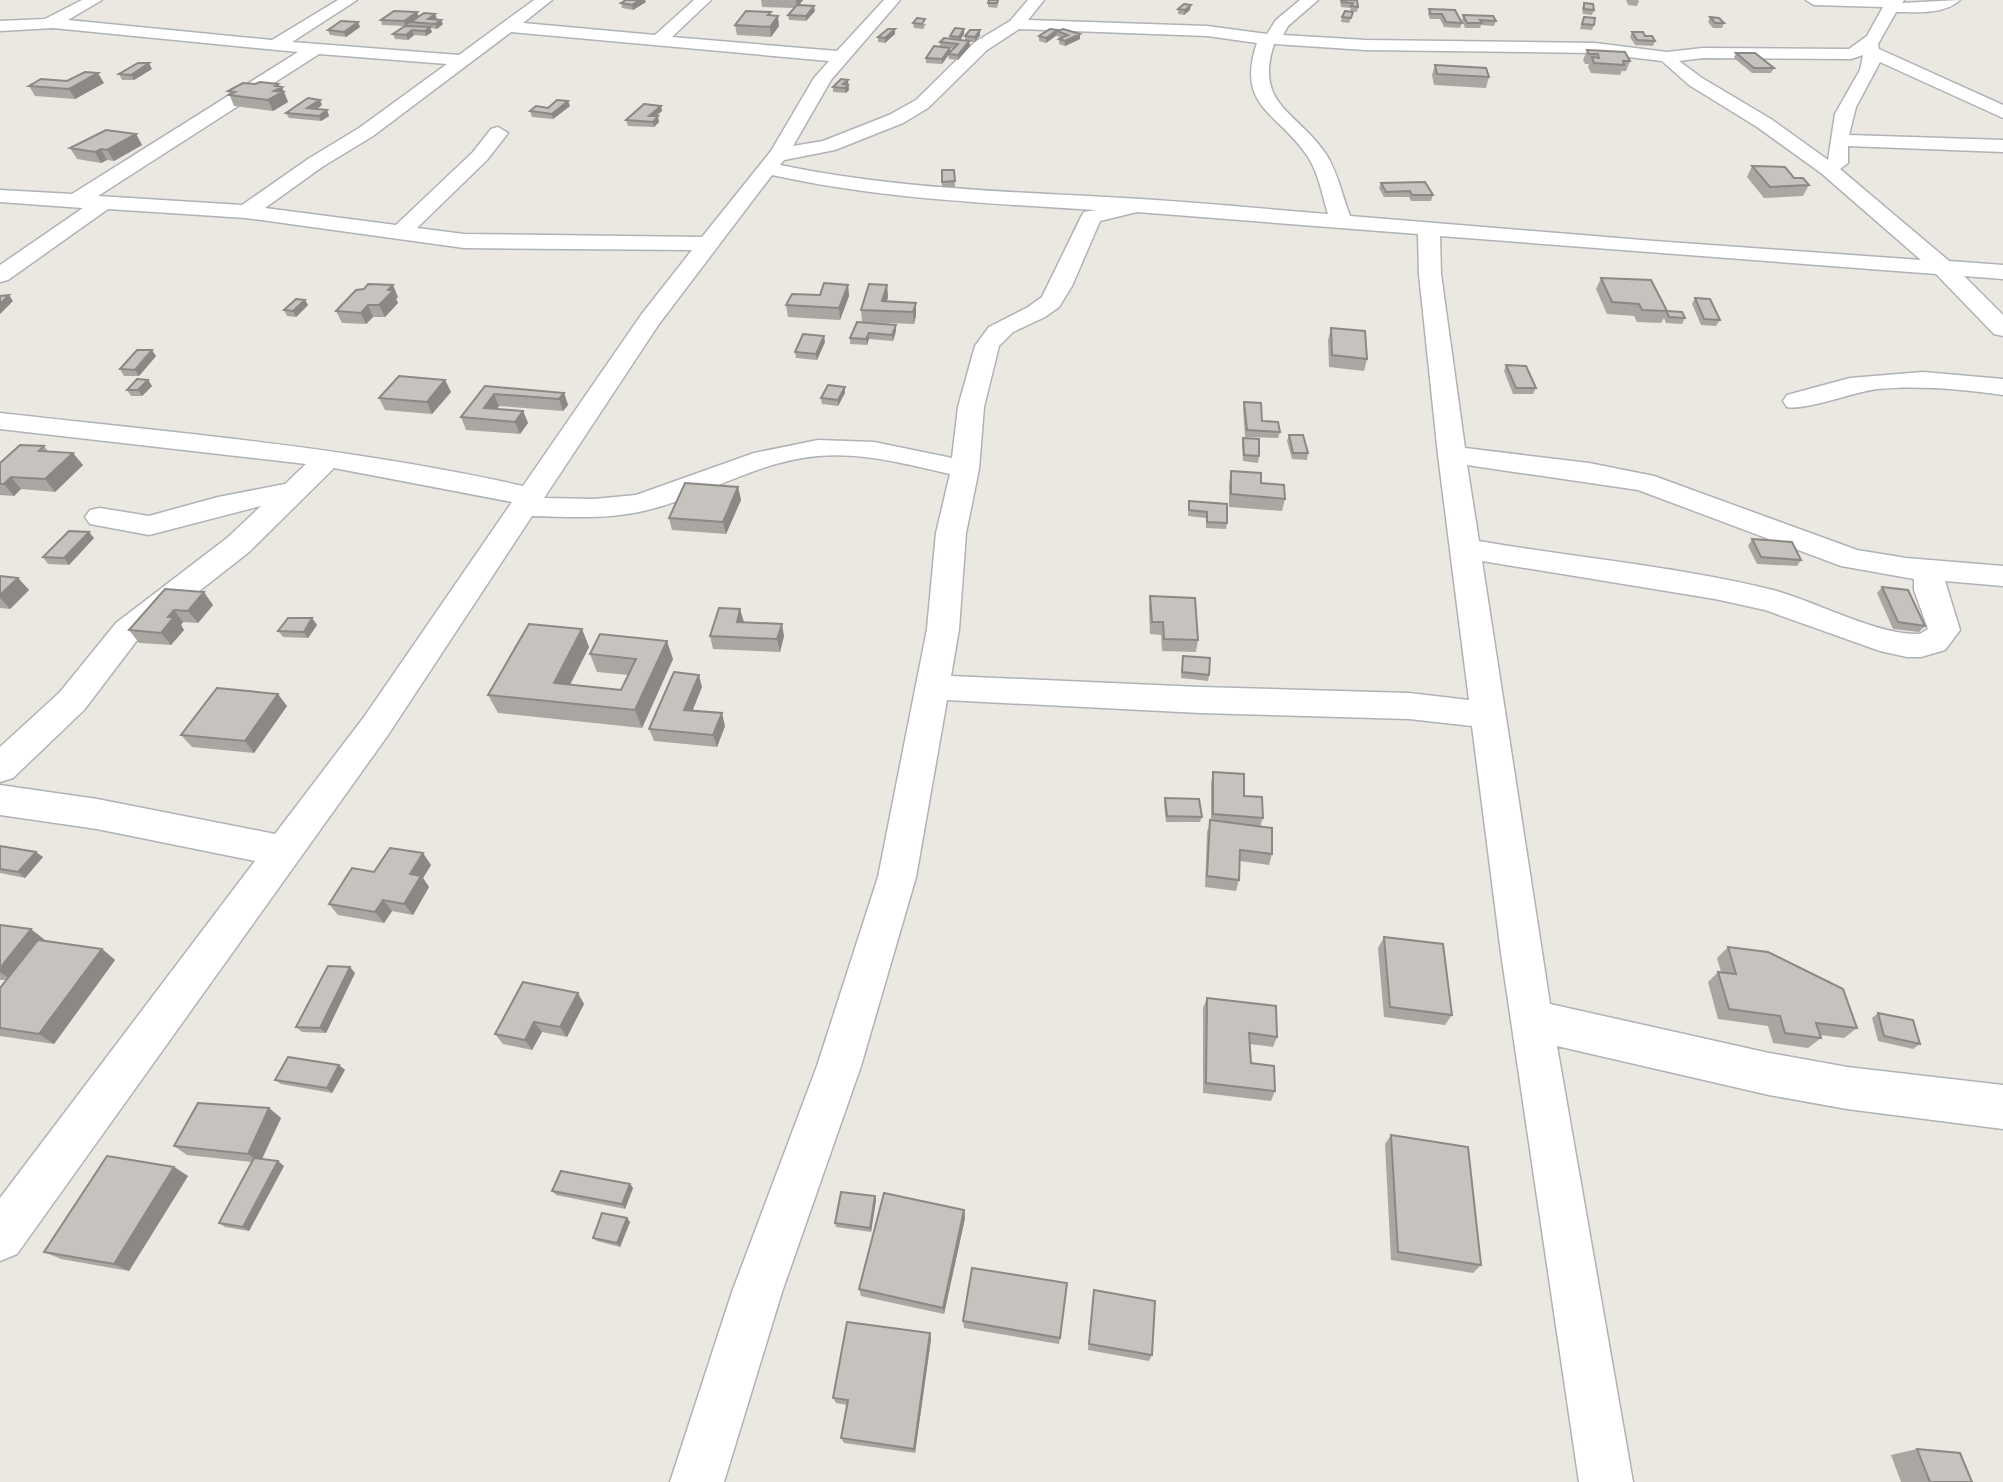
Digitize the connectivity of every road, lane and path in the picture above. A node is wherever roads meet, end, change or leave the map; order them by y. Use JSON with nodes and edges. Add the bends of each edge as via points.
{"nodes":[{"id":1,"x":94,"y":0,"type":"edge"},
{"id":2,"x":349,"y":0,"type":"edge"},
{"id":3,"x":544,"y":0,"type":"edge"},
{"id":4,"x":703,"y":0,"type":"edge"},
{"id":5,"x":892,"y":0,"type":"edge"},
{"id":6,"x":1036,"y":0,"type":"edge"},
{"id":7,"x":1310,"y":0,"type":"edge"},
{"id":8,"x":1814,"y":0,"type":"edge"},
{"id":9,"x":1952,"y":0,"type":"edge"},
{"id":10,"x":1894,"y":4,"type":"edge"},
{"id":11,"x":49,"y":23,"type":"junction"},
{"id":12,"x":1016,"y":24,"type":"junction"},
{"id":13,"x":0,"y":26,"type":"edge"},
{"id":14,"x":510,"y":27,"type":"junction"},
{"id":15,"x":1270,"y":39,"type":"junction"},
{"id":16,"x":659,"y":40,"type":"junction"},
{"id":17,"x":274,"y":46,"type":"junction"},
{"id":18,"x":315,"y":49,"type":"junction"},
{"id":19,"x":1871,"y":49,"type":"junction"},
{"id":20,"x":843,"y":57,"type":"junction"},
{"id":21,"x":1667,"y":57,"type":"junction"},
{"id":22,"x":461,"y":61,"type":"junction"},
{"id":23,"x":2003,"y":112,"type":"edge"},
{"id":24,"x":498,"y":133,"type":"dead end"},
{"id":25,"x":1839,"y":140,"type":"junction"},
{"id":26,"x":2003,"y":146,"type":"edge"},
{"id":27,"x":772,"y":162,"type":"junction"},
{"id":28,"x":1837,"y":177,"type":"junction"},
{"id":29,"x":0,"y":196,"type":"edge"},
{"id":30,"x":76,"y":201,"type":"junction"},
{"id":31,"x":105,"y":202,"type":"junction"},
{"id":32,"x":1140,"y":205,"type":"junction"},
{"id":33,"x":246,"y":212,"type":"junction"},
{"id":34,"x":1341,"y":221,"type":"junction"},
{"id":35,"x":1429,"y":230,"type":"junction"},
{"id":36,"x":400,"y":233,"type":"junction"},
{"id":37,"x":709,"y":244,"type":"junction"},
{"id":38,"x":1945,"y":270,"type":"junction"},
{"id":39,"x":2003,"y":272,"type":"edge"},
{"id":40,"x":0,"y":275,"type":"edge"},
{"id":41,"x":2003,"y":329,"type":"edge"},
{"id":42,"x":2003,"y":387,"type":"edge"},
{"id":43,"x":1796,"y":401,"type":"dead end"},
{"id":44,"x":0,"y":421,"type":"edge"},
{"id":45,"x":1452,"y":456,"type":"junction"},
{"id":46,"x":327,"y":458,"type":"junction"},
{"id":47,"x":965,"y":469,"type":"junction"},
{"id":48,"x":292,"y":491,"type":"junction"},
{"id":49,"x":528,"y":502,"type":"junction"},
{"id":50,"x":100,"y":517,"type":"dead end"},
{"id":51,"x":1465,"y":548,"type":"junction"},
{"id":52,"x":1929,"y":569,"type":"junction"},
{"id":53,"x":2003,"y":576,"type":"edge"},
{"id":54,"x":932,"y":687,"type":"junction"},
{"id":55,"x":1488,"y":715,"type":"junction"},
{"id":56,"x":0,"y":768,"type":"edge"},
{"id":57,"x":0,"y":800,"type":"edge"},
{"id":58,"x":284,"y":850,"type":"junction"},
{"id":59,"x":1532,"y":1020,"type":"junction"},
{"id":60,"x":2003,"y":1107,"type":"edge"},
{"id":61,"x":0,"y":1237,"type":"edge"},
{"id":62,"x":697,"y":1482,"type":"edge"},
{"id":63,"x":1606,"y":1482,"type":"edge"}],
"edges":[{"from":1,"to":11,"type":"street"},
{"from":2,"to":17,"type":"street"},
{"from":3,"to":14,"type":"street"},
{"from":4,"to":16,"type":"street"},
{"from":5,"to":20,"type":"street"},
{"from":6,"to":12,"type":"street"},
{"from":7,"to":15,"type":"street"},
{"from":8,"to":10,"type":"street"},
{"from":9,"to":10,"type":"street","via":[[1935,6]]},
{"from":10,"to":19,"type":"street"},
{"from":11,"to":13,"type":"street"},
{"from":11,"to":17,"type":"street"},
{"from":12,"to":15,"type":"street","via":[[1207,31]]},
{"from":12,"to":27,"type":"street","via":[[981,46],[922,104],[897,119]]},
{"from":14,"to":16,"type":"street"},
{"from":14,"to":22,"type":"street"},
{"from":15,"to":21,"type":"street","via":[[1595,48]]},
{"from":15,"to":34,"type":"street","via":[[1258,63],[1258,80],[1278,116],[1319,158]]},
{"from":16,"to":20,"type":"street"},
{"from":17,"to":18,"type":"street"},
{"from":18,"to":22,"type":"street"},
{"from":18,"to":30,"type":"street"},
{"from":19,"to":21,"type":"street","via":[[1842,56],[1703,52]]},
{"from":19,"to":23,"type":"street"},
{"from":19,"to":25,"type":"street","via":[[1869,71],[1847,104]]},
{"from":20,"to":27,"type":"street","via":[[823,78]]},
{"from":21,"to":28,"type":"street","via":[[1668,62],[1757,118]]},
{"from":22,"to":33,"type":"street","via":[[366,132]]},
{"from":24,"to":36,"type":"street"},
{"from":25,"to":26,"type":"street"},
{"from":25,"to":28,"type":"street"},
{"from":27,"to":32,"type":"street","via":[[837,183],[897,191]]},
{"from":27,"to":37,"type":"street"},
{"from":28,"to":38,"type":"street"},
{"from":29,"to":30,"type":"street"},
{"from":30,"to":31,"type":"street"},
{"from":31,"to":33,"type":"street"},
{"from":31,"to":40,"type":"street"},
{"from":32,"to":34,"type":"street"},
{"from":32,"to":47,"type":"street","via":[[1092,217],[1057,294],[1047,306],[991,337],[971,407]]},
{"from":33,"to":36,"type":"street"},
{"from":34,"to":35,"type":"street"},
{"from":35,"to":38,"type":"street"},
{"from":35,"to":45,"type":"street"},
{"from":36,"to":37,"type":"street","via":[[487,241]]},
{"from":37,"to":49,"type":"street","via":[[649,320]]},
{"from":38,"to":39,"type":"street"},
{"from":38,"to":41,"type":"street"},
{"from":42,"to":43,"type":"street","via":[[1907,378],[1837,387]]},
{"from":44,"to":46,"type":"street"},
{"from":45,"to":51,"type":"street"},
{"from":45,"to":52,"type":"street","via":[[1644,482],[1852,559]]},
{"from":46,"to":48,"type":"street"},
{"from":46,"to":49,"type":"street","via":[[439,475]]},
{"from":47,"to":49,"type":"street","via":[[856,448],[821,447],[710,477],[635,504],[612,508]]},
{"from":47,"to":54,"type":"street","via":[[951,533],[943,629]]},
{"from":48,"to":50,"type":"street","via":[[149,526]]},
{"from":48,"to":56,"type":"street","via":[[238,545],[127,631],[72,701]]},
{"from":49,"to":58,"type":"street","via":[[376,726]]},
{"from":51,"to":52,"type":"street","via":[[1715,588],[1772,601],[1891,643],[1924,647],[1938,640],[1944,630],[1930,590]]},
{"from":51,"to":55,"type":"street"},
{"from":52,"to":53,"type":"street"},
{"from":54,"to":55,"type":"street","via":[[1409,706]]},
{"from":54,"to":62,"type":"street","via":[[897,877],[839,1066],[757,1292]]},
{"from":55,"to":59,"type":"street"},
{"from":57,"to":58,"type":"street"},
{"from":58,"to":61,"type":"street"},
{"from":59,"to":60,"type":"street","via":[[1769,1074]]},
{"from":59,"to":63,"type":"street"}]}
